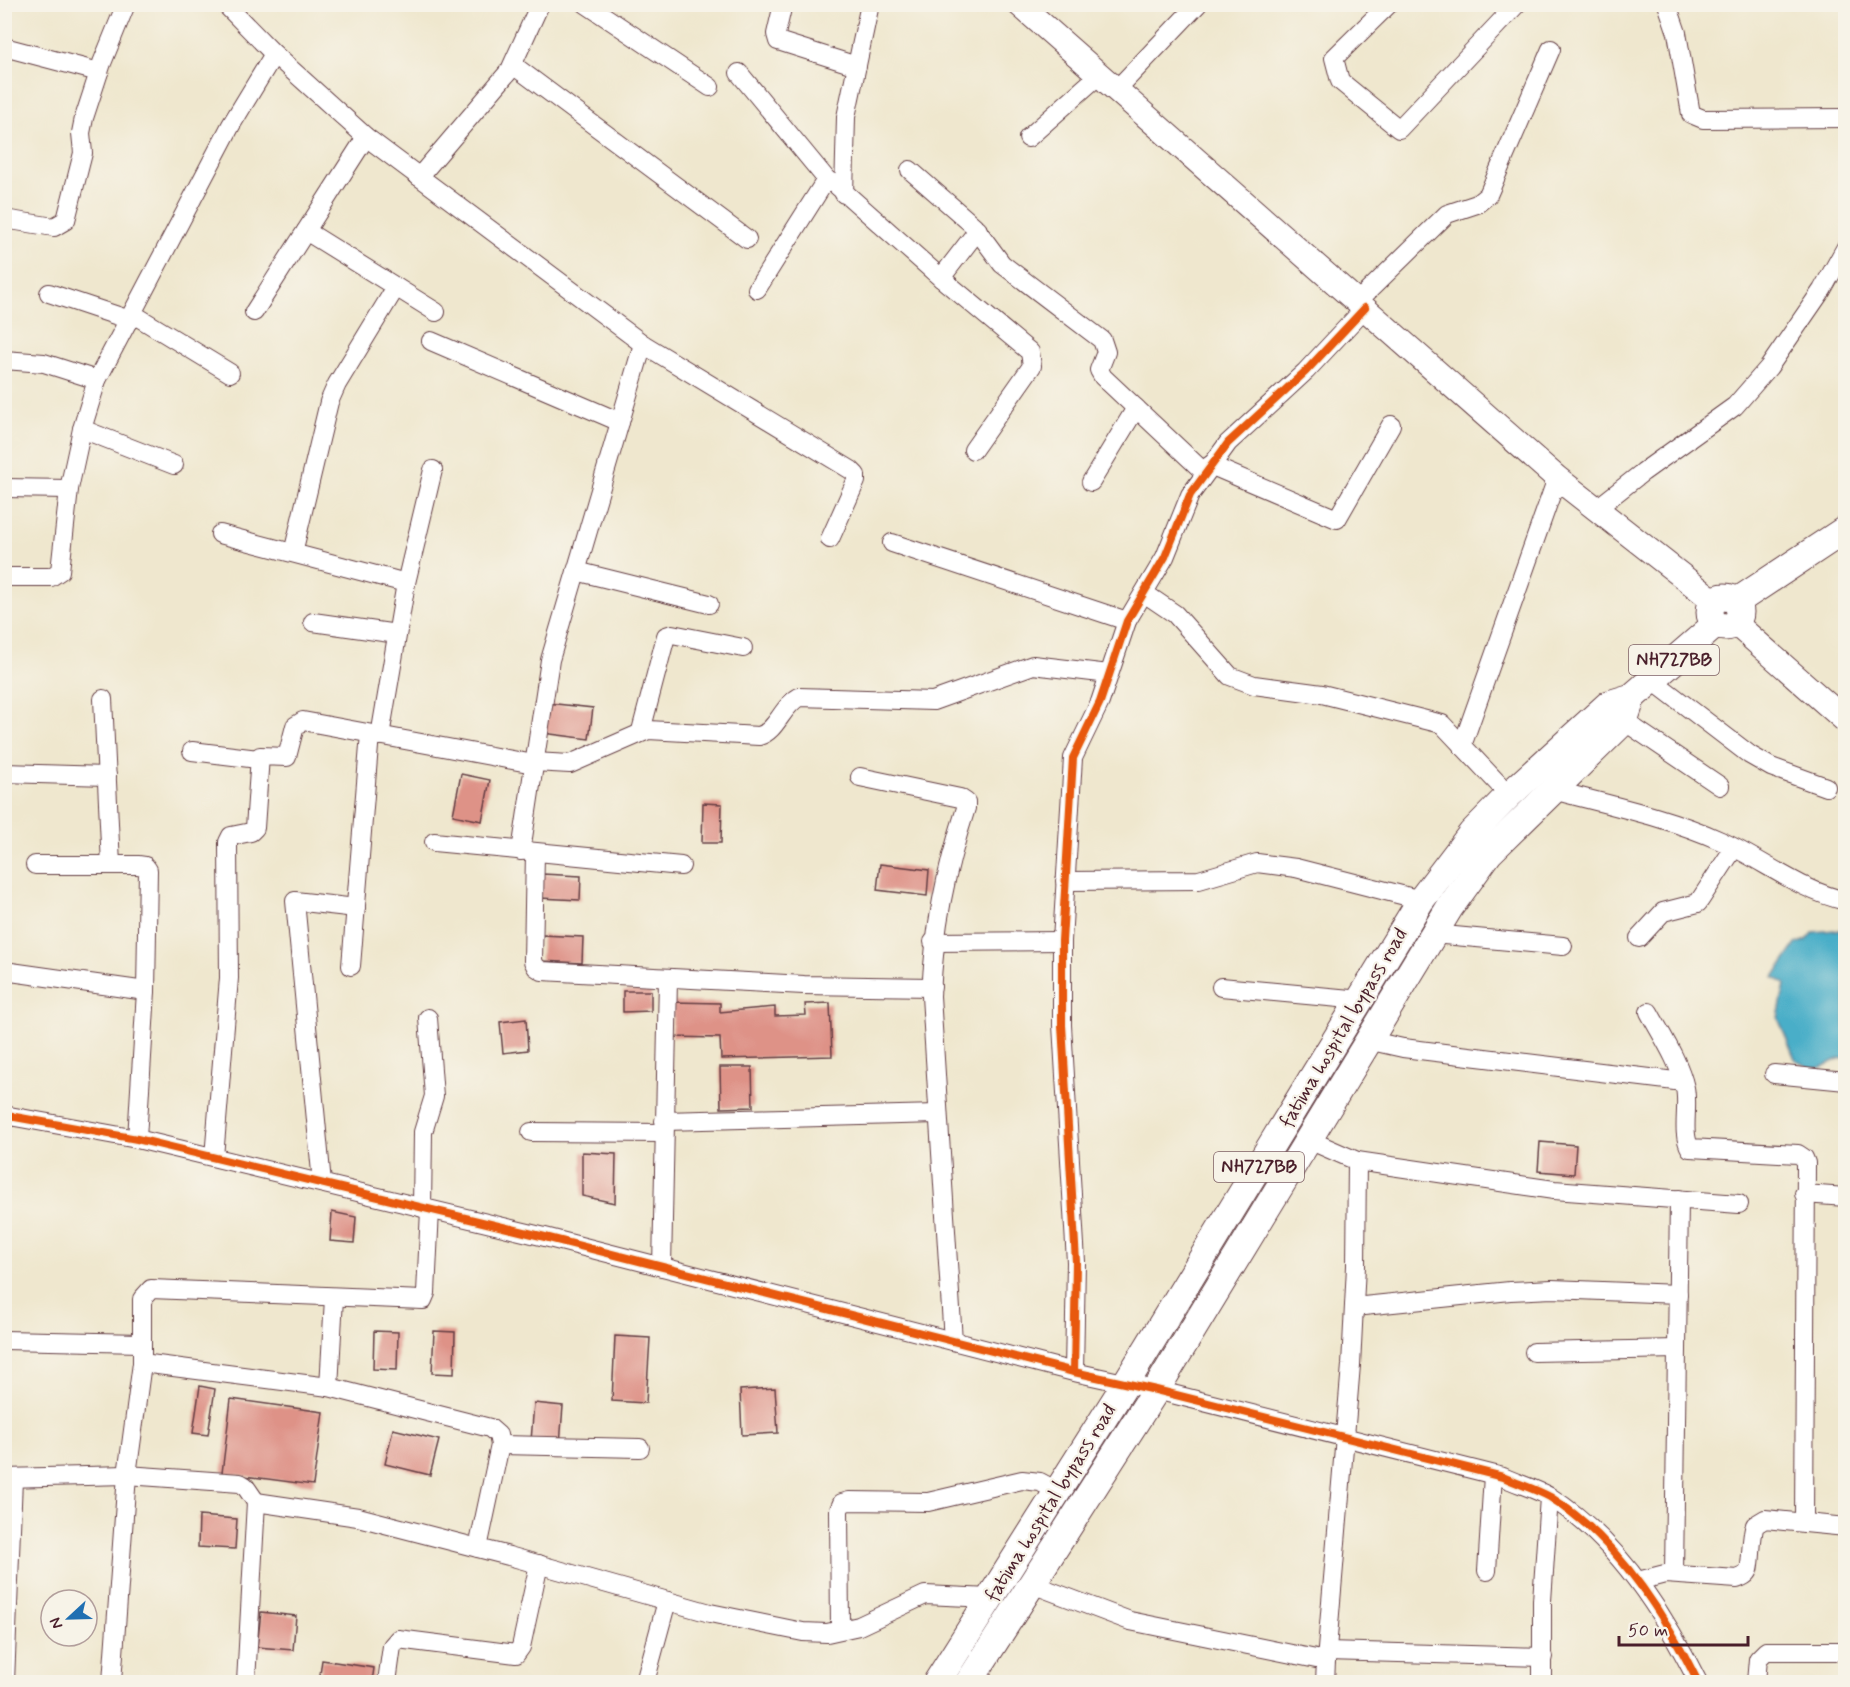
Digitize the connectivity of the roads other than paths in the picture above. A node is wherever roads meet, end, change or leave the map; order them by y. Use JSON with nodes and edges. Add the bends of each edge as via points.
{"nodes":[{"id":1,"x":126,"y":4,"type":"edge"},
{"id":2,"x":225,"y":4,"type":"edge"},
{"id":3,"x":540,"y":4,"type":"edge"},
{"id":4,"x":586,"y":4,"type":"edge"},
{"id":5,"x":783,"y":4,"type":"edge"},
{"id":6,"x":870,"y":4,"type":"edge"},
{"id":7,"x":1019,"y":4,"type":"edge"},
{"id":8,"x":1198,"y":4,"type":"edge"},
{"id":9,"x":1389,"y":4,"type":"edge"},
{"id":10,"x":1517,"y":4,"type":"edge"},
{"id":11,"x":1667,"y":4,"type":"edge"},
{"id":12,"x":4,"y":47,"type":"edge"},
{"id":13,"x":1551,"y":50,"type":"dead end"},
{"id":14,"x":274,"y":54,"type":"junction"},
{"id":15,"x":513,"y":65,"type":"junction"},
{"id":16,"x":857,"y":66,"type":"junction"},
{"id":17,"x":99,"y":72,"type":"junction"},
{"id":18,"x":739,"y":73,"type":"dead end"},
{"id":19,"x":1108,"y":83,"type":"junction"},
{"id":20,"x":710,"y":87,"type":"dead end"},
{"id":21,"x":1845,"y":118,"type":"edge"},
{"id":22,"x":366,"y":137,"type":"junction"},
{"id":23,"x":1028,"y":138,"type":"dead end"},
{"id":24,"x":910,"y":170,"type":"dead end"},
{"id":25,"x":419,"y":177,"type":"junction"},
{"id":26,"x":828,"y":180,"type":"junction"},
{"id":27,"x":844,"y":194,"type":"junction"},
{"id":28,"x":4,"y":219,"type":"edge"},
{"id":29,"x":978,"y":230,"type":"junction"},
{"id":30,"x":306,"y":231,"type":"junction"},
{"id":31,"x":747,"y":239,"type":"dead end"},
{"id":32,"x":1845,"y":248,"type":"edge"},
{"id":33,"x":941,"y":279,"type":"junction"},
{"id":34,"x":396,"y":287,"type":"junction"},
{"id":35,"x":757,"y":290,"type":"dead end"},
{"id":36,"x":49,"y":293,"type":"dead end"},
{"id":37,"x":1361,"y":304,"type":"junction"},
{"id":38,"x":254,"y":312,"type":"dead end"},
{"id":39,"x":436,"y":312,"type":"dead end"},
{"id":40,"x":131,"y":317,"type":"junction"},
{"id":41,"x":431,"y":341,"type":"dead end"},
{"id":42,"x":643,"y":344,"type":"junction"},
{"id":43,"x":4,"y":360,"type":"edge"},
{"id":44,"x":230,"y":373,"type":"dead end"},
{"id":45,"x":97,"y":380,"type":"junction"},
{"id":46,"x":1136,"y":408,"type":"junction"},
{"id":47,"x":620,"y":422,"type":"junction"},
{"id":48,"x":1391,"y":425,"type":"dead end"},
{"id":49,"x":82,"y":429,"type":"junction"},
{"id":50,"x":973,"y":450,"type":"dead end"},
{"id":51,"x":174,"y":465,"type":"dead end"},
{"id":52,"x":1208,"y":469,"type":"junction"},
{"id":53,"x":433,"y":470,"type":"dead end"},
{"id":54,"x":1557,"y":478,"type":"junction"},
{"id":55,"x":1091,"y":482,"type":"dead end"},
{"id":56,"x":4,"y":488,"type":"edge"},
{"id":57,"x":69,"y":489,"type":"junction"},
{"id":58,"x":1596,"y":509,"type":"junction"},
{"id":59,"x":1845,"y":529,"type":"edge"},
{"id":60,"x":220,"y":534,"type":"dead end"},
{"id":61,"x":830,"y":539,"type":"dead end"},
{"id":62,"x":892,"y":543,"type":"dead end"},
{"id":63,"x":293,"y":553,"type":"junction"},
{"id":64,"x":576,"y":571,"type":"junction"},
{"id":65,"x":4,"y":576,"type":"edge"},
{"id":66,"x":405,"y":583,"type":"junction"},
{"id":67,"x":1144,"y":593,"type":"junction"},
{"id":68,"x":709,"y":603,"type":"dead end"},
{"id":69,"x":1725,"y":613,"type":"junction"},
{"id":70,"x":1128,"y":621,"type":"junction"},
{"id":71,"x":313,"y":622,"type":"dead end"},
{"id":72,"x":397,"y":634,"type":"junction"},
{"id":73,"x":743,"y":648,"type":"dead end"},
{"id":74,"x":1109,"y":674,"type":"junction"},
{"id":75,"x":1652,"y":680,"type":"junction"},
{"id":76,"x":103,"y":699,"type":"dead end"},
{"id":77,"x":1628,"y":709,"type":"junction"},
{"id":78,"x":1845,"y":721,"type":"edge"},
{"id":79,"x":641,"y":732,"type":"junction"},
{"id":80,"x":375,"y":735,"type":"junction"},
{"id":81,"x":1462,"y":746,"type":"junction"},
{"id":82,"x":192,"y":751,"type":"dead end"},
{"id":83,"x":258,"y":759,"type":"junction"},
{"id":84,"x":534,"y":763,"type":"junction"},
{"id":85,"x":4,"y":773,"type":"edge"},
{"id":86,"x":107,"y":776,"type":"junction"},
{"id":87,"x":860,"y":777,"type":"dead end"},
{"id":88,"x":1720,"y":786,"type":"dead end"},
{"id":89,"x":1826,"y":787,"type":"dead end"},
{"id":90,"x":1553,"y":790,"type":"junction"},
{"id":91,"x":1509,"y":795,"type":"junction"},
{"id":92,"x":434,"y":842,"type":"dead end"},
{"id":93,"x":1734,"y":848,"type":"junction"},
{"id":94,"x":528,"y":851,"type":"junction"},
{"id":95,"x":36,"y":865,"type":"dead end"},
{"id":96,"x":111,"y":865,"type":"junction"},
{"id":97,"x":681,"y":866,"type":"dead end"},
{"id":98,"x":1065,"y":881,"type":"junction"},
{"id":99,"x":1421,"y":900,"type":"junction"},
{"id":100,"x":1845,"y":901,"type":"edge"},
{"id":101,"x":357,"y":908,"type":"junction"},
{"id":102,"x":1433,"y":934,"type":"junction"},
{"id":103,"x":1640,"y":938,"type":"dead end"},
{"id":104,"x":1062,"y":941,"type":"junction"},
{"id":105,"x":933,"y":942,"type":"junction"},
{"id":106,"x":1563,"y":946,"type":"dead end"},
{"id":107,"x":351,"y":966,"type":"dead end"},
{"id":108,"x":4,"y":971,"type":"edge"},
{"id":109,"x":668,"y":979,"type":"junction"},
{"id":110,"x":932,"y":987,"type":"junction"},
{"id":111,"x":1221,"y":987,"type":"dead end"},
{"id":112,"x":146,"y":991,"type":"junction"},
{"id":113,"x":1361,"y":1000,"type":"junction"},
{"id":114,"x":1648,"y":1012,"type":"dead end"},
{"id":115,"x":428,"y":1018,"type":"dead end"},
{"id":116,"x":1368,"y":1040,"type":"junction"},
{"id":117,"x":1774,"y":1074,"type":"dead end"},
{"id":118,"x":1845,"y":1081,"type":"edge"},
{"id":119,"x":1683,"y":1082,"type":"junction"},
{"id":120,"x":938,"y":1114,"type":"junction"},
{"id":121,"x":4,"y":1115,"type":"edge"},
{"id":122,"x":664,"y":1127,"type":"junction"},
{"id":123,"x":531,"y":1132,"type":"dead end"},
{"id":124,"x":137,"y":1138,"type":"junction"},
{"id":125,"x":1309,"y":1140,"type":"junction"},
{"id":126,"x":214,"y":1157,"type":"junction"},
{"id":127,"x":1356,"y":1161,"type":"junction"},
{"id":128,"x":322,"y":1183,"type":"junction"},
{"id":129,"x":1804,"y":1194,"type":"junction"},
{"id":130,"x":1845,"y":1197,"type":"edge"},
{"id":131,"x":1239,"y":1200,"type":"junction"},
{"id":132,"x":1679,"y":1200,"type":"junction"},
{"id":133,"x":1739,"y":1204,"type":"dead end"},
{"id":134,"x":426,"y":1209,"type":"junction"},
{"id":135,"x":1263,"y":1214,"type":"junction"},
{"id":136,"x":662,"y":1267,"type":"junction"},
{"id":137,"x":1678,"y":1294,"type":"junction"},
{"id":138,"x":334,"y":1298,"type":"junction"},
{"id":139,"x":1354,"y":1307,"type":"junction"},
{"id":140,"x":4,"y":1340,"type":"edge"},
{"id":141,"x":952,"y":1341,"type":"junction"},
{"id":142,"x":142,"y":1343,"type":"junction"},
{"id":143,"x":1677,"y":1349,"type":"junction"},
{"id":144,"x":1534,"y":1352,"type":"dead end"},
{"id":145,"x":142,"y":1363,"type":"junction"},
{"id":146,"x":1074,"y":1372,"type":"junction"},
{"id":147,"x":1126,"y":1383,"type":"junction"},
{"id":148,"x":329,"y":1387,"type":"junction"},
{"id":149,"x":1156,"y":1390,"type":"junction"},
{"id":150,"x":1346,"y":1439,"type":"junction"},
{"id":151,"x":500,"y":1445,"type":"junction"},
{"id":152,"x":640,"y":1448,"type":"dead end"},
{"id":153,"x":127,"y":1475,"type":"junction"},
{"id":154,"x":1493,"y":1475,"type":"junction"},
{"id":155,"x":9,"y":1479,"type":"edge"},
{"id":156,"x":1057,"y":1491,"type":"junction"},
{"id":157,"x":1549,"y":1497,"type":"junction"},
{"id":158,"x":255,"y":1502,"type":"junction"},
{"id":159,"x":1804,"y":1523,"type":"junction"},
{"id":160,"x":1845,"y":1527,"type":"edge"},
{"id":161,"x":478,"y":1548,"type":"junction"},
{"id":162,"x":538,"y":1564,"type":"junction"},
{"id":163,"x":1487,"y":1571,"type":"dead end"},
{"id":164,"x":1674,"y":1574,"type":"junction"},
{"id":165,"x":1638,"y":1581,"type":"junction"},
{"id":166,"x":1032,"y":1584,"type":"junction"},
{"id":167,"x":990,"y":1598,"type":"junction"},
{"id":168,"x":667,"y":1601,"type":"junction"},
{"id":169,"x":840,"y":1629,"type":"junction"},
{"id":170,"x":1845,"y":1650,"type":"edge"},
{"id":171,"x":1327,"y":1656,"type":"junction"},
{"id":172,"x":1543,"y":1657,"type":"junction"},
{"id":173,"x":5,"y":1683,"type":"edge"},
{"id":174,"x":112,"y":1683,"type":"edge"},
{"id":175,"x":246,"y":1683,"type":"edge"},
{"id":176,"x":387,"y":1683,"type":"edge"},
{"id":177,"x":645,"y":1683,"type":"edge"},
{"id":178,"x":937,"y":1683,"type":"edge"},
{"id":179,"x":969,"y":1683,"type":"edge"},
{"id":180,"x":1325,"y":1683,"type":"edge"},
{"id":181,"x":1542,"y":1683,"type":"edge"},
{"id":182,"x":1698,"y":1683,"type":"edge"},
{"id":183,"x":1756,"y":1683,"type":"edge"}],
"edges":[{"from":1,"to":17,"type":"street"},
{"from":2,"to":14,"type":"street"},
{"from":3,"to":15,"type":"street"},
{"from":4,"to":20,"type":"street"},
{"from":5,"to":16,"type":"street","via":[[778,41]]},
{"from":6,"to":16,"type":"street"},
{"from":7,"to":19,"type":"main road"},
{"from":8,"to":19,"type":"street"},
{"from":9,"to":10,"type":"street","via":[[1334,58],[1340,81],[1399,129]]},
{"from":11,"to":21,"type":"street","via":[[1677,33],[1691,114],[1703,119]]},
{"from":12,"to":17,"type":"street"},
{"from":13,"to":37,"type":"street","via":[[1488,195],[1477,204],[1447,214]]},
{"from":14,"to":22,"type":"street"},
{"from":14,"to":40,"type":"street","via":[[231,125]]},
{"from":15,"to":25,"type":"street"},
{"from":15,"to":31,"type":"street"},
{"from":16,"to":27,"type":"street","via":[[846,117]]},
{"from":17,"to":28,"type":"street","via":[[84,118],[83,153],[66,220],[54,227]]},
{"from":18,"to":26,"type":"street"},
{"from":19,"to":23,"type":"street"},
{"from":19,"to":37,"type":"main road"},
{"from":22,"to":25,"type":"street"},
{"from":22,"to":30,"type":"street"},
{"from":24,"to":29,"type":"street"},
{"from":25,"to":42,"type":"street"},
{"from":26,"to":27,"type":"street"},
{"from":26,"to":35,"type":"street"},
{"from":27,"to":33,"type":"street"},
{"from":29,"to":33,"type":"street"},
{"from":29,"to":46,"type":"street","via":[[1002,264],[1102,340],[1106,352],[1099,370]]},
{"from":30,"to":34,"type":"street"},
{"from":30,"to":38,"type":"street"},
{"from":32,"to":58,"type":"street","via":[[1822,290],[1769,367],[1735,406]]},
{"from":33,"to":50,"type":"street","via":[[1030,352],[1033,359],[1032,366]]},
{"from":34,"to":39,"type":"street"},
{"from":34,"to":63,"type":"street","via":[[329,402]]},
{"from":36,"to":40,"type":"street"},
{"from":37,"to":52,"type":"street","via":[[1306,371],[1228,443]]},
{"from":37,"to":54,"type":"main road"},
{"from":40,"to":44,"type":"street"},
{"from":40,"to":45,"type":"street"},
{"from":41,"to":47,"type":"street"},
{"from":42,"to":47,"type":"street"},
{"from":42,"to":61,"type":"street","via":[[856,475]]},
{"from":43,"to":45,"type":"street","via":[[44,363]]},
{"from":45,"to":49,"type":"street"},
{"from":46,"to":52,"type":"street"},
{"from":46,"to":55,"type":"street"},
{"from":47,"to":64,"type":"street"},
{"from":48,"to":52,"type":"street","via":[[1337,519]]},
{"from":49,"to":51,"type":"street"},
{"from":49,"to":57,"type":"street"},
{"from":52,"to":67,"type":"street","via":[[1190,495],[1165,558]]},
{"from":53,"to":66,"type":"street"},
{"from":54,"to":58,"type":"main road"},
{"from":54,"to":81,"type":"street"},
{"from":56,"to":57,"type":"street"},
{"from":57,"to":65,"type":"street","via":[[60,571],[57,575]]},
{"from":58,"to":69,"type":"main road"},
{"from":59,"to":69,"type":"highway","name":"fatima hospital bypass road","number":"NH727BB"},
{"from":60,"to":63,"type":"street"},
{"from":62,"to":70,"type":"street"},
{"from":63,"to":66,"type":"street"},
{"from":64,"to":68,"type":"street"},
{"from":64,"to":84,"type":"street","via":[[550,660]]},
{"from":66,"to":72,"type":"street"},
{"from":67,"to":70,"type":"street"},
{"from":67,"to":81,"type":"street","via":[[1174,614],[1220,667],[1240,681],[1322,694],[1435,721],[1450,730]]},
{"from":69,"to":75,"type":"highway","name":"fatima hospital bypass road","number":"NH727BB"},
{"from":69,"to":78,"type":"main road"},
{"from":70,"to":74,"type":"street"},
{"from":71,"to":72,"type":"street"},
{"from":72,"to":80,"type":"street"},
{"from":73,"to":79,"type":"street","via":[[666,636]]},
{"from":74,"to":79,"type":"street","via":[[1034,665],[933,701],[799,698],[784,708],[764,735],[759,736],[655,729]]},
{"from":74,"to":98,"type":"street","via":[[1073,758]]},
{"from":75,"to":77,"type":"highway","name":"fatima hospital bypass road","number":"NH727BB"},
{"from":75,"to":89,"type":"street","via":[[1750,755]]},
{"from":76,"to":86,"type":"street"},
{"from":77,"to":88,"type":"street"},
{"from":77,"to":90,"type":"highway","name":"fatima hospital bypass road","number":"NH727BB"},
{"from":77,"to":91,"type":"highway","name":"fatima hospital bypass road","number":"NH727BB","via":[[1610,704]]},
{"from":79,"to":84,"type":"street","via":[[570,764]]},
{"from":80,"to":83,"type":"street","via":[[298,722],[287,757],[263,755]]},
{"from":80,"to":84,"type":"street"},
{"from":80,"to":101,"type":"street"},
{"from":81,"to":91,"type":"street"},
{"from":82,"to":83,"type":"street"},
{"from":83,"to":126,"type":"street","via":[[255,828],[231,836],[228,842],[229,978]]},
{"from":84,"to":94,"type":"street"},
{"from":85,"to":86,"type":"street"},
{"from":86,"to":96,"type":"street"},
{"from":87,"to":105,"type":"street","via":[[966,802],[948,863]]},
{"from":90,"to":93,"type":"street","via":[[1666,821]]},
{"from":90,"to":102,"type":"highway","name":"fatima hospital bypass road","number":"NH727BB","via":[[1489,854]]},
{"from":91,"to":99,"type":"highway","name":"fatima hospital bypass road","number":"NH727BB","via":[[1473,833]]},
{"from":92,"to":94,"type":"street"},
{"from":93,"to":100,"type":"street","via":[[1818,893]]},
{"from":93,"to":103,"type":"street","via":[[1703,898],[1663,912]]},
{"from":94,"to":97,"type":"street"},
{"from":94,"to":109,"type":"street","via":[[536,967]]},
{"from":95,"to":96,"type":"street"},
{"from":96,"to":112,"type":"street","via":[[145,866],[148,870]]},
{"from":98,"to":99,"type":"street","via":[[1199,880],[1257,862]]},
{"from":98,"to":104,"type":"street"},
{"from":99,"to":113,"type":"highway","name":"fatima hospital bypass road","number":"NH727BB"},
{"from":101,"to":107,"type":"street"},
{"from":101,"to":128,"type":"street","via":[[295,901]]},
{"from":102,"to":106,"type":"street"},
{"from":102,"to":116,"type":"highway","name":"fatima hospital bypass road","number":"NH727BB"},
{"from":104,"to":105,"type":"street"},
{"from":104,"to":146,"type":"street","via":[[1062,1025],[1076,1262]]},
{"from":105,"to":110,"type":"street"},
{"from":108,"to":112,"type":"street"},
{"from":109,"to":110,"type":"street"},
{"from":109,"to":122,"type":"street"},
{"from":110,"to":120,"type":"street"},
{"from":111,"to":113,"type":"street"},
{"from":112,"to":124,"type":"street"},
{"from":113,"to":131,"type":"highway","name":"fatima hospital bypass road","number":"NH727BB"},
{"from":114,"to":119,"type":"street"},
{"from":115,"to":134,"type":"street","via":[[434,1096],[423,1132]]},
{"from":116,"to":119,"type":"street","via":[[1403,1048]]},
{"from":116,"to":125,"type":"highway","name":"fatima hospital bypass road","number":"NH727BB"},
{"from":117,"to":118,"type":"street"},
{"from":119,"to":129,"type":"street","via":[[1688,1104],[1686,1142],[1690,1149],[1798,1154],[1806,1163]]},
{"from":120,"to":122,"type":"street"},
{"from":120,"to":141,"type":"street"},
{"from":121,"to":124,"type":"street"},
{"from":122,"to":123,"type":"street"},
{"from":122,"to":136,"type":"street"},
{"from":124,"to":126,"type":"street"},
{"from":125,"to":127,"type":"street"},
{"from":125,"to":135,"type":"highway","name":"fatima hospital bypass road","number":"NH727BB"},
{"from":126,"to":128,"type":"street"},
{"from":127,"to":132,"type":"street","via":[[1554,1190]]},
{"from":127,"to":139,"type":"street"},
{"from":128,"to":134,"type":"street"},
{"from":129,"to":130,"type":"street"},
{"from":129,"to":159,"type":"street"},
{"from":131,"to":135,"type":"highway"},
{"from":131,"to":147,"type":"highway","name":"fatima hospital bypass road","number":"NH727BB"},
{"from":132,"to":133,"type":"street"},
{"from":132,"to":137,"type":"street"},
{"from":134,"to":136,"type":"street"},
{"from":134,"to":138,"type":"street","via":[[423,1300]]},
{"from":135,"to":149,"type":"highway","name":"fatima hospital bypass road","number":"NH727BB"},
{"from":136,"to":141,"type":"street"},
{"from":137,"to":139,"type":"street","via":[[1552,1289]]},
{"from":137,"to":143,"type":"street"},
{"from":138,"to":142,"type":"street","via":[[151,1289],[142,1299]]},
{"from":138,"to":148,"type":"street"},
{"from":139,"to":150,"type":"street"},
{"from":140,"to":142,"type":"street"},
{"from":141,"to":146,"type":"street"},
{"from":142,"to":145,"type":"street"},
{"from":143,"to":144,"type":"street"},
{"from":143,"to":164,"type":"street"},
{"from":145,"to":148,"type":"street"},
{"from":145,"to":153,"type":"street"},
{"from":146,"to":147,"type":"street"},
{"from":147,"to":149,"type":"street"},
{"from":147,"to":156,"type":"highway","name":"fatima hospital bypass road","number":"NH727BB"},
{"from":148,"to":151,"type":"street","via":[[490,1428],[498,1435]]},
{"from":149,"to":150,"type":"street"},
{"from":149,"to":166,"type":"highway","name":"fatima hospital bypass road","number":"NH727BB"},
{"from":150,"to":154,"type":"street"},
{"from":150,"to":171,"type":"street"},
{"from":151,"to":152,"type":"street"},
{"from":151,"to":161,"type":"street"},
{"from":153,"to":155,"type":"street"},
{"from":153,"to":158,"type":"street","via":[[240,1483]]},
{"from":153,"to":174,"type":"street"},
{"from":154,"to":157,"type":"street"},
{"from":154,"to":163,"type":"street"},
{"from":155,"to":173,"type":"street"},
{"from":156,"to":167,"type":"highway","name":"fatima hospital bypass road","number":"NH727BB"},
{"from":156,"to":169,"type":"street","via":[[1040,1482],[1022,1480],[928,1502],[842,1503]]},
{"from":157,"to":165,"type":"street","via":[[1593,1532]]},
{"from":157,"to":172,"type":"street","via":[[1542,1601]]},
{"from":158,"to":161,"type":"street","via":[[358,1517]]},
{"from":158,"to":175,"type":"street"},
{"from":159,"to":160,"type":"street"},
{"from":159,"to":164,"type":"street","via":[[1765,1518],[1755,1525],[1749,1570],[1737,1579]]},
{"from":161,"to":162,"type":"street"},
{"from":162,"to":168,"type":"street"},
{"from":162,"to":176,"type":"street","via":[[516,1654],[398,1639],[392,1646]]},
{"from":164,"to":165,"type":"street"},
{"from":165,"to":182,"type":"street"},
{"from":166,"to":171,"type":"street","via":[[1130,1621]]},
{"from":166,"to":179,"type":"highway","name":"fatima hospital bypass road","number":"NH727BB"},
{"from":167,"to":169,"type":"street","via":[[926,1595],[859,1626]]},
{"from":167,"to":178,"type":"highway","name":"fatima hospital bypass road","number":"NH727BB"},
{"from":168,"to":169,"type":"street","via":[[803,1632]]},
{"from":168,"to":177,"type":"street"},
{"from":170,"to":183,"type":"street","via":[[1766,1651],[1758,1659]]},
{"from":171,"to":172,"type":"street"},
{"from":171,"to":180,"type":"street"},
{"from":172,"to":181,"type":"street"}]}
